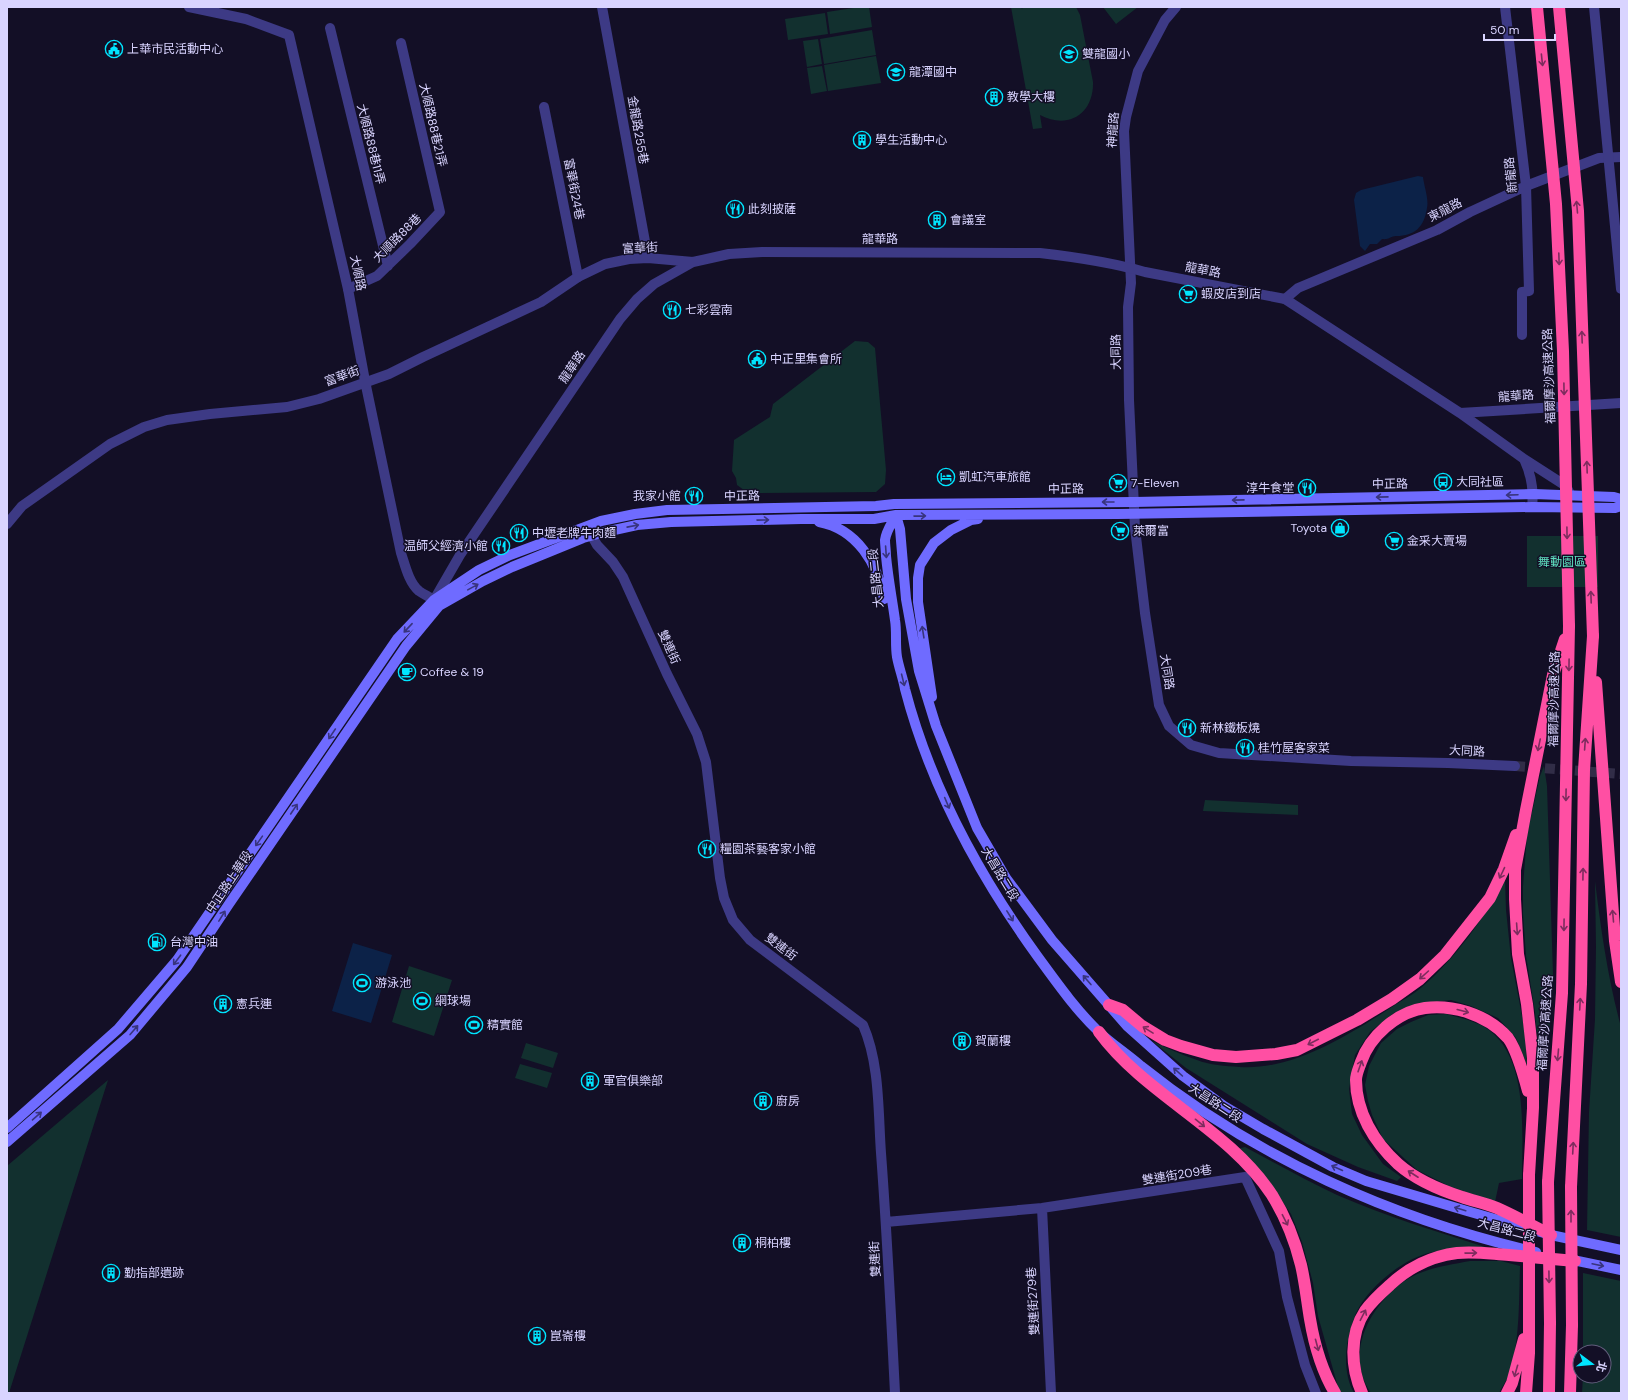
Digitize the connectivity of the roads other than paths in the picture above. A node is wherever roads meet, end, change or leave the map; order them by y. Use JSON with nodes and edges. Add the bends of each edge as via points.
{"nodes":[{"id":1,"x":189,"y":7,"type":"edge"},
{"id":2,"x":602,"y":7,"type":"edge"},
{"id":3,"x":1176,"y":7,"type":"edge"},
{"id":4,"x":1505,"y":7,"type":"edge"},
{"id":5,"x":1537,"y":7,"type":"edge"},
{"id":6,"x":1559,"y":7,"type":"edge"},
{"id":7,"x":1594,"y":7,"type":"edge"},
{"id":8,"x":330,"y":28,"type":"dead end"},
{"id":9,"x":401,"y":43,"type":"dead end"},
{"id":10,"x":544,"y":107,"type":"dead end"},
{"id":11,"x":1621,"y":157,"type":"edge"},
{"id":12,"x":1609,"y":158,"type":"junction"},
{"id":13,"x":1526,"y":186,"type":"junction"},
{"id":14,"x":440,"y":212,"type":"joint"},
{"id":15,"x":648,"y":258,"type":"junction"},
{"id":16,"x":693,"y":262,"type":"junction"},
{"id":17,"x":388,"y":266,"type":"junction"},
{"id":18,"x":1130,"y":267,"type":"junction"},
{"id":19,"x":578,"y":277,"type":"junction"},
{"id":20,"x":348,"y":289,"type":"junction"},
{"id":21,"x":1621,"y":289,"type":"edge"},
{"id":22,"x":1285,"y":299,"type":"junction"},
{"id":23,"x":1522,"y":335,"type":"dead end"},
{"id":24,"x":365,"y":382,"type":"junction"},
{"id":25,"x":1621,"y":403,"type":"edge"},
{"id":26,"x":1460,"y":413,"type":"junction"},
{"id":27,"x":1524,"y":459,"type":"junction"},
{"id":28,"x":1534,"y":494,"type":"junction"},
{"id":29,"x":1570,"y":495,"type":"junction"},
{"id":30,"x":1621,"y":499,"type":"edge"},
{"id":31,"x":1134,"y":502,"type":"junction"},
{"id":32,"x":1621,"y":506,"type":"edge"},
{"id":33,"x":1532,"y":507,"type":"junction"},
{"id":34,"x":1571,"y":507,"type":"junction"},
{"id":35,"x":1134,"y":514,"type":"junction"},
{"id":36,"x":1002,"y":515,"type":"junction"},
{"id":37,"x":896,"y":516,"type":"junction"},
{"id":38,"x":801,"y":519,"type":"junction"},
{"id":39,"x":7,"y":524,"type":"edge"},
{"id":40,"x":590,"y":524,"type":"junction"},
{"id":41,"x":592,"y":536,"type":"junction"},
{"id":42,"x":436,"y":603,"type":"junction"},
{"id":43,"x":1569,"y":626,"type":"junction"},
{"id":44,"x":1593,"y":636,"type":"junction"},
{"id":45,"x":897,"y":657,"type":"junction"},
{"id":46,"x":936,"y":726,"type":"junction"},
{"id":47,"x":1515,"y":766,"type":"tunnel mouth"},
{"id":48,"x":1526,"y":810,"type":"junction"},
{"id":49,"x":1621,"y":982,"type":"edge"},
{"id":50,"x":1109,"y":1005,"type":"junction"},
{"id":51,"x":1099,"y":1032,"type":"junction"},
{"id":52,"x":1533,"y":1108,"type":"junction"},
{"id":53,"x":7,"y":1128,"type":"edge"},
{"id":54,"x":7,"y":1142,"type":"edge"},
{"id":55,"x":1042,"y":1208,"type":"junction"},
{"id":56,"x":886,"y":1222,"type":"junction"},
{"id":57,"x":1551,"y":1235,"type":"junction"},
{"id":58,"x":1621,"y":1250,"type":"edge"},
{"id":59,"x":1576,"y":1260,"type":"junction"},
{"id":60,"x":1621,"y":1270,"type":"edge"},
{"id":61,"x":1528,"y":1320,"type":"junction"},
{"id":62,"x":895,"y":1393,"type":"edge"},
{"id":63,"x":1051,"y":1393,"type":"edge"},
{"id":64,"x":1316,"y":1393,"type":"edge"},
{"id":65,"x":1335,"y":1393,"type":"edge"},
{"id":66,"x":1362,"y":1393,"type":"edge"},
{"id":67,"x":1507,"y":1393,"type":"edge"},
{"id":68,"x":1526,"y":1393,"type":"edge"},
{"id":69,"x":1549,"y":1393,"type":"edge"},
{"id":70,"x":1570,"y":1393,"type":"edge"}],
"edges":[{"from":1,"to":20,"type":"street","name":"大順路","via":[[246,19],[289,35]]},
{"from":2,"to":15,"type":"street","name":"金龍路255巷"},
{"from":3,"to":18,"type":"street","name":"神龍路","via":[[1165,20],[1138,70],[1126,117],[1124,131]]},
{"from":4,"to":13,"type":"street","name":"新龍路"},
{"from":5,"to":43,"type":"highway","name":"福爾摩沙高速公路","one_way":true,"bridge":true,"via":[[1556,204],[1563,351]]},
{"from":44,"to":6,"type":"highway","one_way":true,"bridge":true,"via":[[1578,211]]},
{"from":7,"to":12,"type":"street"},
{"from":8,"to":17,"type":"street","name":"大順路88巷11弄"},
{"from":9,"to":14,"type":"street","name":"大順路88巷21弄"},
{"from":10,"to":19,"type":"street","name":"富華街24巷"},
{"from":11,"to":12,"type":"street","name":"東龍路"},
{"from":12,"to":13,"type":"street","name":"東龍路","via":[[1599,158]]},
{"from":12,"to":21,"type":"street"},
{"from":13,"to":22,"type":"street","name":"東龍路","via":[[1437,230],[1298,288]]},
{"from":13,"to":23,"type":"street","name":"新龍路","via":[[1528,291],[1522,292]]},
{"from":14,"to":17,"type":"street","name":"大順路88巷"},
{"from":15,"to":16,"type":"street","name":"富華街"},
{"from":15,"to":19,"type":"street","name":"富華街","via":[[605,264]]},
{"from":16,"to":18,"type":"street","name":"龍華路","via":[[729,254],[762,252],[987,252],[1040,253]]},
{"from":16,"to":42,"type":"street","name":"龍華路","via":[[654,284],[620,319],[460,555]]},
{"from":17,"to":20,"type":"street","name":"大順路88巷","via":[[377,276]]},
{"from":18,"to":22,"type":"street","name":"龍華路"},
{"from":18,"to":31,"type":"street","name":"大同路","via":[[1129,400]]},
{"from":19,"to":24,"type":"street","name":"富華街","via":[[540,302],[389,374]]},
{"from":20,"to":24,"type":"street","name":"大順路"},
{"from":22,"to":26,"type":"street","name":"龍華路"},
{"from":24,"to":39,"type":"street","name":"富華街","via":[[319,399],[287,407],[167,420],[144,427],[110,444],[22,506]]},
{"from":24,"to":42,"type":"street","name":"大順路","via":[[401,553],[409,576],[418,591]]},
{"from":25,"to":26,"type":"street","name":"龍華路"},
{"from":26,"to":27,"type":"street","name":"龍華路"},
{"from":27,"to":28,"type":"street"},
{"from":27,"to":29,"type":"street","name":"龍華路","via":[[1566,486]]},
{"from":28,"to":29,"type":"main road","name":"中正路"},
{"from":28,"to":31,"type":"main road","name":"中正路","one_way":true},
{"from":28,"to":33,"type":"street"},
{"from":29,"to":30,"type":"main road","name":"中正路"},
{"from":29,"to":34,"type":"street"},
{"from":31,"to":35,"type":"street","name":"大同路"},
{"from":31,"to":40,"type":"main road","name":"中正路","one_way":true,"via":[[894,504],[667,510]]},
{"from":32,"to":34,"type":"main road","name":"中正路"},
{"from":33,"to":34,"type":"main road","name":"中正路"},
{"from":33,"to":35,"type":"main road","name":"中正路"},
{"from":35,"to":36,"type":"main road","name":"中正路"},
{"from":35,"to":47,"type":"street","name":"大同路","via":[[1159,705],[1169,726],[1192,745],[1219,753],[1351,761]]},
{"from":37,"to":36,"type":"main road","name":"中正路","one_way":true},
{"from":46,"to":36,"type":"main road","one_way":true,"via":[[918,602],[920,565],[934,543],[951,530],[971,520]]},
{"from":37,"to":38,"type":"main road","name":"中正路","via":[[874,519]]},
{"from":37,"to":45,"type":"main road","name":"大昌路二段","one_way":true,"via":[[885,538]]},
{"from":37,"to":46,"type":"main road","name":"大昌路二段","via":[[900,529],[906,599],[918,671]]},
{"from":41,"to":38,"type":"main road","name":"中正路","one_way":true,"via":[[637,525],[671,522]]},
{"from":38,"to":45,"type":"main road","via":[[827,524],[852,538],[868,555],[882,589]]},
{"from":40,"to":41,"type":"street","name":"雙連街"},
{"from":40,"to":42,"type":"main road","name":"中正路","via":[[479,570]]},
{"from":42,"to":41,"type":"main road","name":"中正路","one_way":true,"via":[[512,567]]},
{"from":41,"to":56,"type":"street","name":"雙連街","via":[[623,577],[697,734],[706,762],[720,878],[724,898],[733,920],[750,940],[863,1025],[870,1042],[875,1067]]},
{"from":42,"to":53,"type":"main road","name":"中正路上華段","one_way":true,"via":[[398,640],[177,960],[118,1029]]},
{"from":54,"to":42,"type":"main road","name":"中正路上華段","one_way":true,"via":[[130,1035],[188,967]]},
{"from":43,"to":48,"type":"highway","one_way":true,"via":[[1553,675]]},
{"from":43,"to":69,"type":"highway","name":"福爾摩沙高速公路","one_way":true,"bridge":true,"via":[[1562,993],[1548,1182]]},
{"from":49,"to":44,"type":"highway","one_way":true,"via":[[1614,933]]},
{"from":70,"to":44,"type":"highway","one_way":true,"bridge":true,"via":[[1571,1187],[1581,984],[1584,770]]},
{"from":45,"to":51,"type":"main road","name":"大昌路二段","one_way":true,"via":[[911,709],[929,760],[974,858],[1059,986]]},
{"from":50,"to":46,"type":"main road","name":"大昌路二段","one_way":true,"via":[[1052,940],[1006,878],[977,828]]},
{"from":48,"to":50,"type":"highway","one_way":true,"via":[[1490,898],[1445,955],[1420,979],[1392,998],[1357,1020],[1297,1050],[1276,1054],[1213,1055],[1165,1040],[1123,1010]]},
{"from":48,"to":52,"type":"highway","one_way":true,"via":[[1516,870],[1515,899],[1518,954],[1533,1058]]},
{"from":57,"to":50,"type":"main road","name":"大昌路二段","one_way":true,"via":[[1366,1181],[1314,1157],[1224,1106],[1183,1076]]},
{"from":51,"to":59,"type":"main road","name":"大昌路二段","via":[[1170,1089],[1222,1124],[1319,1178],[1426,1220],[1508,1245]]},
{"from":51,"to":65,"type":"highway","one_way":true,"via":[[1138,1074],[1241,1159],[1272,1196],[1287,1224],[1301,1264],[1310,1320],[1320,1356]]},
{"from":57,"to":52,"type":"highway","one_way":true,"via":[[1496,1208],[1428,1184],[1399,1165],[1379,1145],[1366,1123],[1358,1102],[1356,1078],[1365,1051],[1378,1033],[1410,1013],[1425,1008],[1444,1007],[1477,1015],[1493,1024],[1508,1038],[1522,1068]]},
{"from":52,"to":61,"type":"highway","bridge":true,"via":[[1529,1175]]},
{"from":55,"to":56,"type":"street","name":"雙連街209巷"},
{"from":55,"to":63,"type":"street","name":"雙連街279巷"},
{"from":55,"to":64,"type":"street","name":"雙連街209巷","via":[[1245,1177],[1279,1251],[1287,1297],[1304,1365]]},
{"from":56,"to":62,"type":"street","name":"雙連街"},
{"from":57,"to":58,"type":"main road","name":"大昌路二段"},
{"from":59,"to":60,"type":"main road","name":"大昌路二段","one_way":true},
{"from":66,"to":59,"type":"highway","one_way":true,"via":[[1355,1377],[1353,1358],[1358,1326],[1372,1302],[1401,1275],[1424,1262],[1457,1253],[1484,1252]]},
{"from":61,"to":67,"type":"highway","one_way":true,"via":[[1512,1383]]},
{"from":61,"to":68,"type":"highway"}]}
